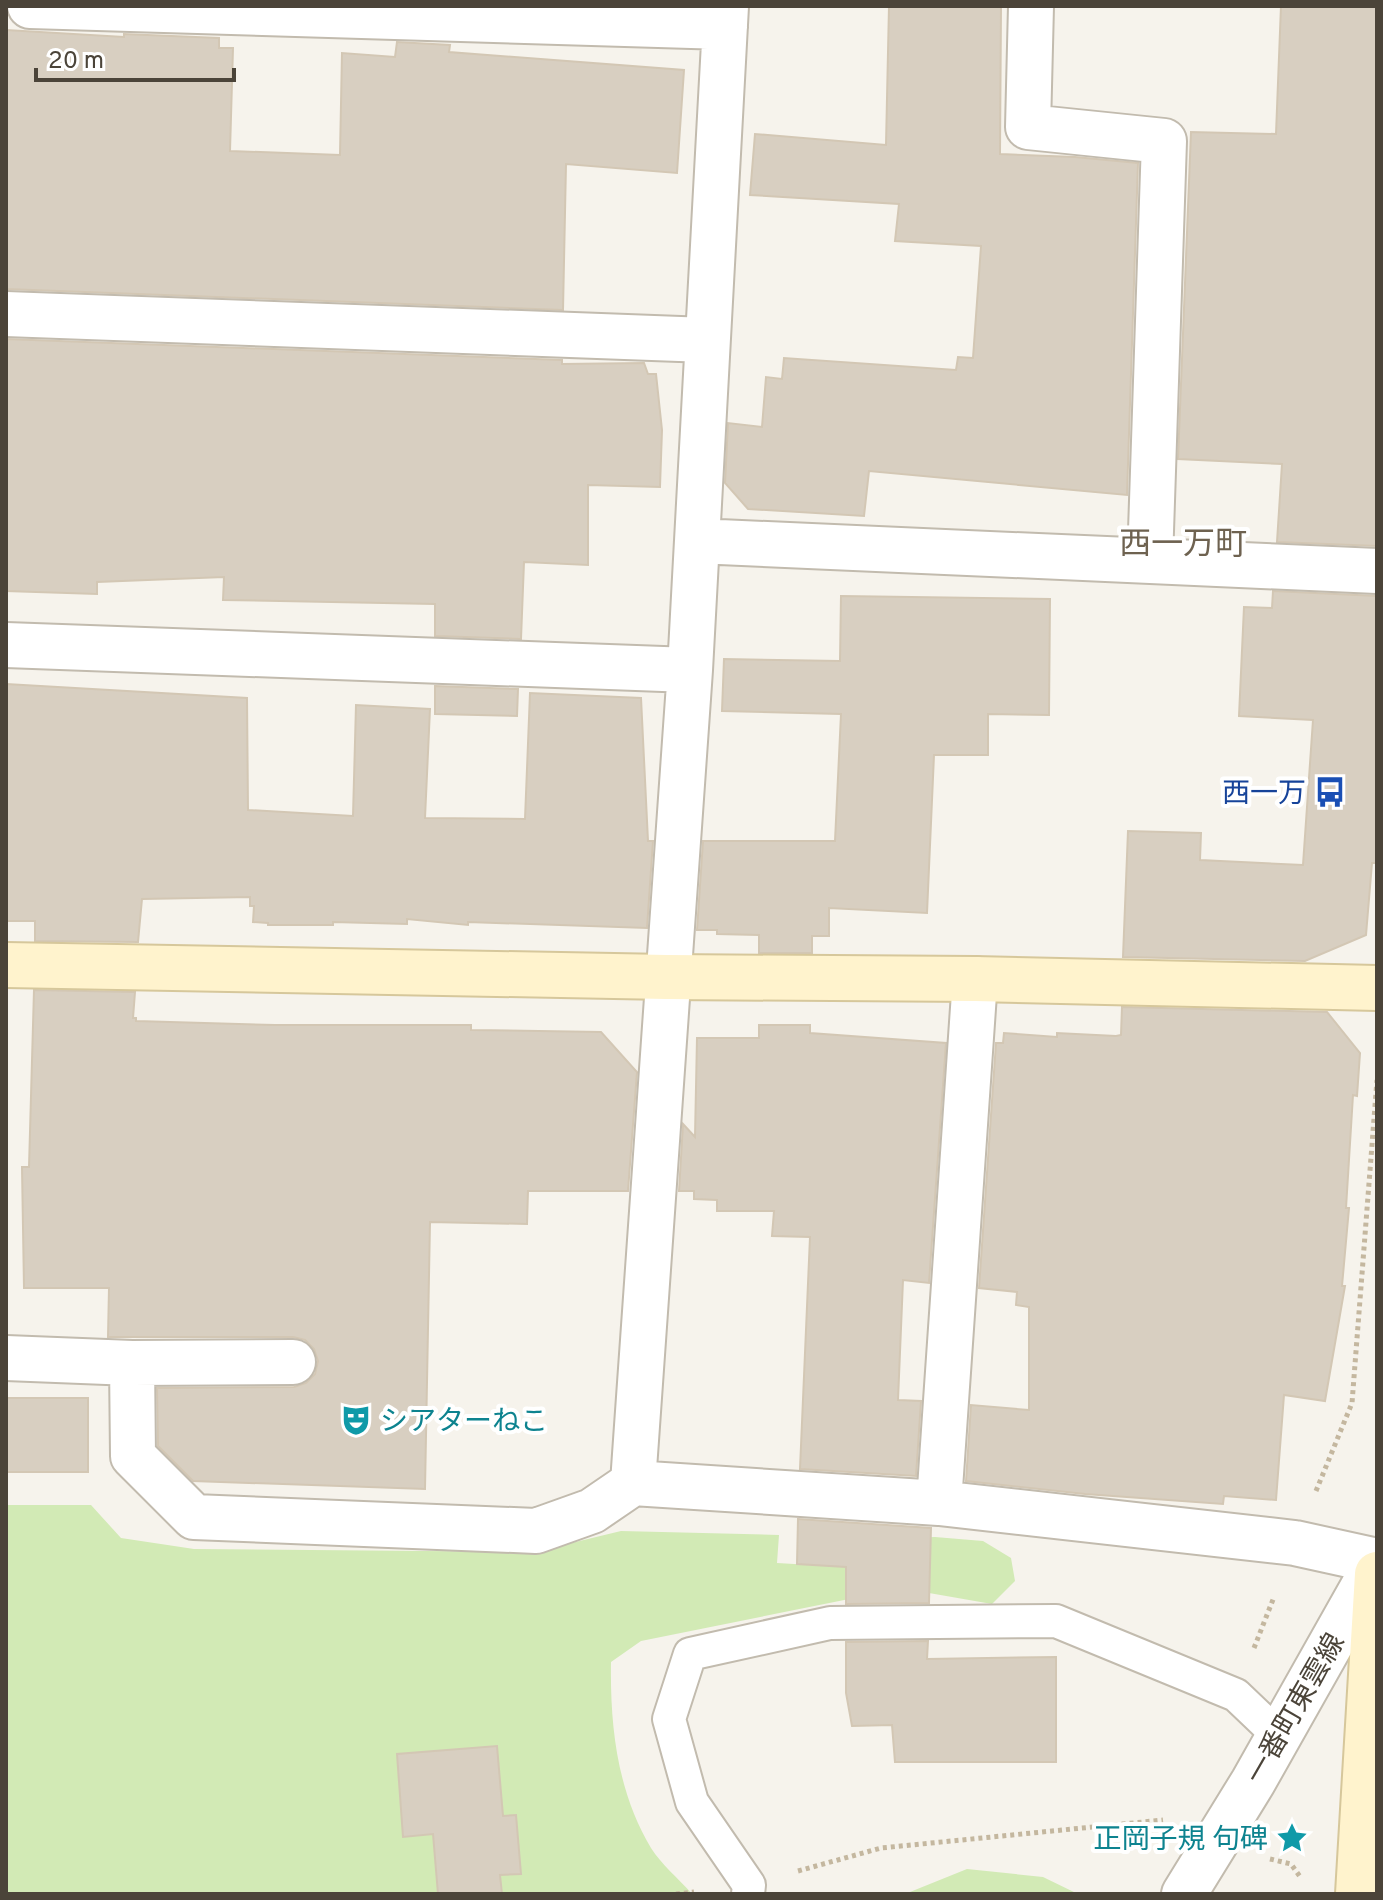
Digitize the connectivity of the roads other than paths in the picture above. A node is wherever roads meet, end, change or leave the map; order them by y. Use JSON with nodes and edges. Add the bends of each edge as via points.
{"nodes":[{"id":1,"x":30,"y":6,"type":"edge"},
{"id":2,"x":1031,"y":6,"type":"edge"},
{"id":3,"x":725,"y":17,"type":"edge"},
{"id":4,"x":6,"y":314,"type":"edge"},
{"id":5,"x":707,"y":340,"type":"junction"},
{"id":6,"x":697,"y":541,"type":"junction"},
{"id":7,"x":1150,"y":561,"type":"junction"},
{"id":8,"x":1377,"y":571,"type":"edge"},
{"id":9,"x":6,"y":645,"type":"edge"},
{"id":10,"x":690,"y":670,"type":"junction"},
{"id":11,"x":6,"y":965,"type":"edge"},
{"id":12,"x":667,"y":977,"type":"junction"},
{"id":13,"x":975,"y":979,"type":"junction"},
{"id":14,"x":1377,"y":988,"type":"edge"},
{"id":15,"x":6,"y":1358,"type":"edge"},
{"id":16,"x":293,"y":1362,"type":"dead end"},
{"id":17,"x":132,"y":1363,"type":"junction"},
{"id":18,"x":633,"y":1483,"type":"junction"},
{"id":19,"x":939,"y":1503,"type":"junction"},
{"id":20,"x":1377,"y":1562,"type":"edge"},
{"id":21,"x":1377,"y":1574,"type":"edge"},
{"id":22,"x":1279,"y":1736,"type":"junction"},
{"id":23,"x":748,"y":1890,"type":"edge"},
{"id":24,"x":1184,"y":1894,"type":"edge"},
{"id":25,"x":1358,"y":1894,"type":"edge"}],
"edges":[{"from":1,"to":3,"type":"street"},
{"from":2,"to":7,"type":"street","via":[[1028,127],[1164,141]]},
{"from":3,"to":5,"type":"street"},
{"from":4,"to":5,"type":"street"},
{"from":5,"to":6,"type":"street"},
{"from":6,"to":7,"type":"street"},
{"from":6,"to":10,"type":"street"},
{"from":7,"to":8,"type":"street"},
{"from":9,"to":10,"type":"street"},
{"from":10,"to":12,"type":"street"},
{"from":11,"to":12,"type":"street"},
{"from":12,"to":13,"type":"street"},
{"from":12,"to":18,"type":"street"},
{"from":13,"to":14,"type":"street"},
{"from":13,"to":19,"type":"street"},
{"from":15,"to":17,"type":"street"},
{"from":16,"to":17,"type":"street"},
{"from":17,"to":18,"type":"street","via":[[133,1456],[194,1517],[536,1531],[592,1511]]},
{"from":18,"to":19,"type":"street"},
{"from":19,"to":20,"type":"street","via":[[1295,1543]]},
{"from":20,"to":22,"type":"street","name":"一番町東雲線"},
{"from":21,"to":25,"type":"street"},
{"from":22,"to":23,"type":"lane","via":[[1236,1695],[1056,1621],[830,1623],[690,1654],[669,1719],[692,1802]]},
{"from":22,"to":24,"type":"street","name":"一番町東雲線"}]}
